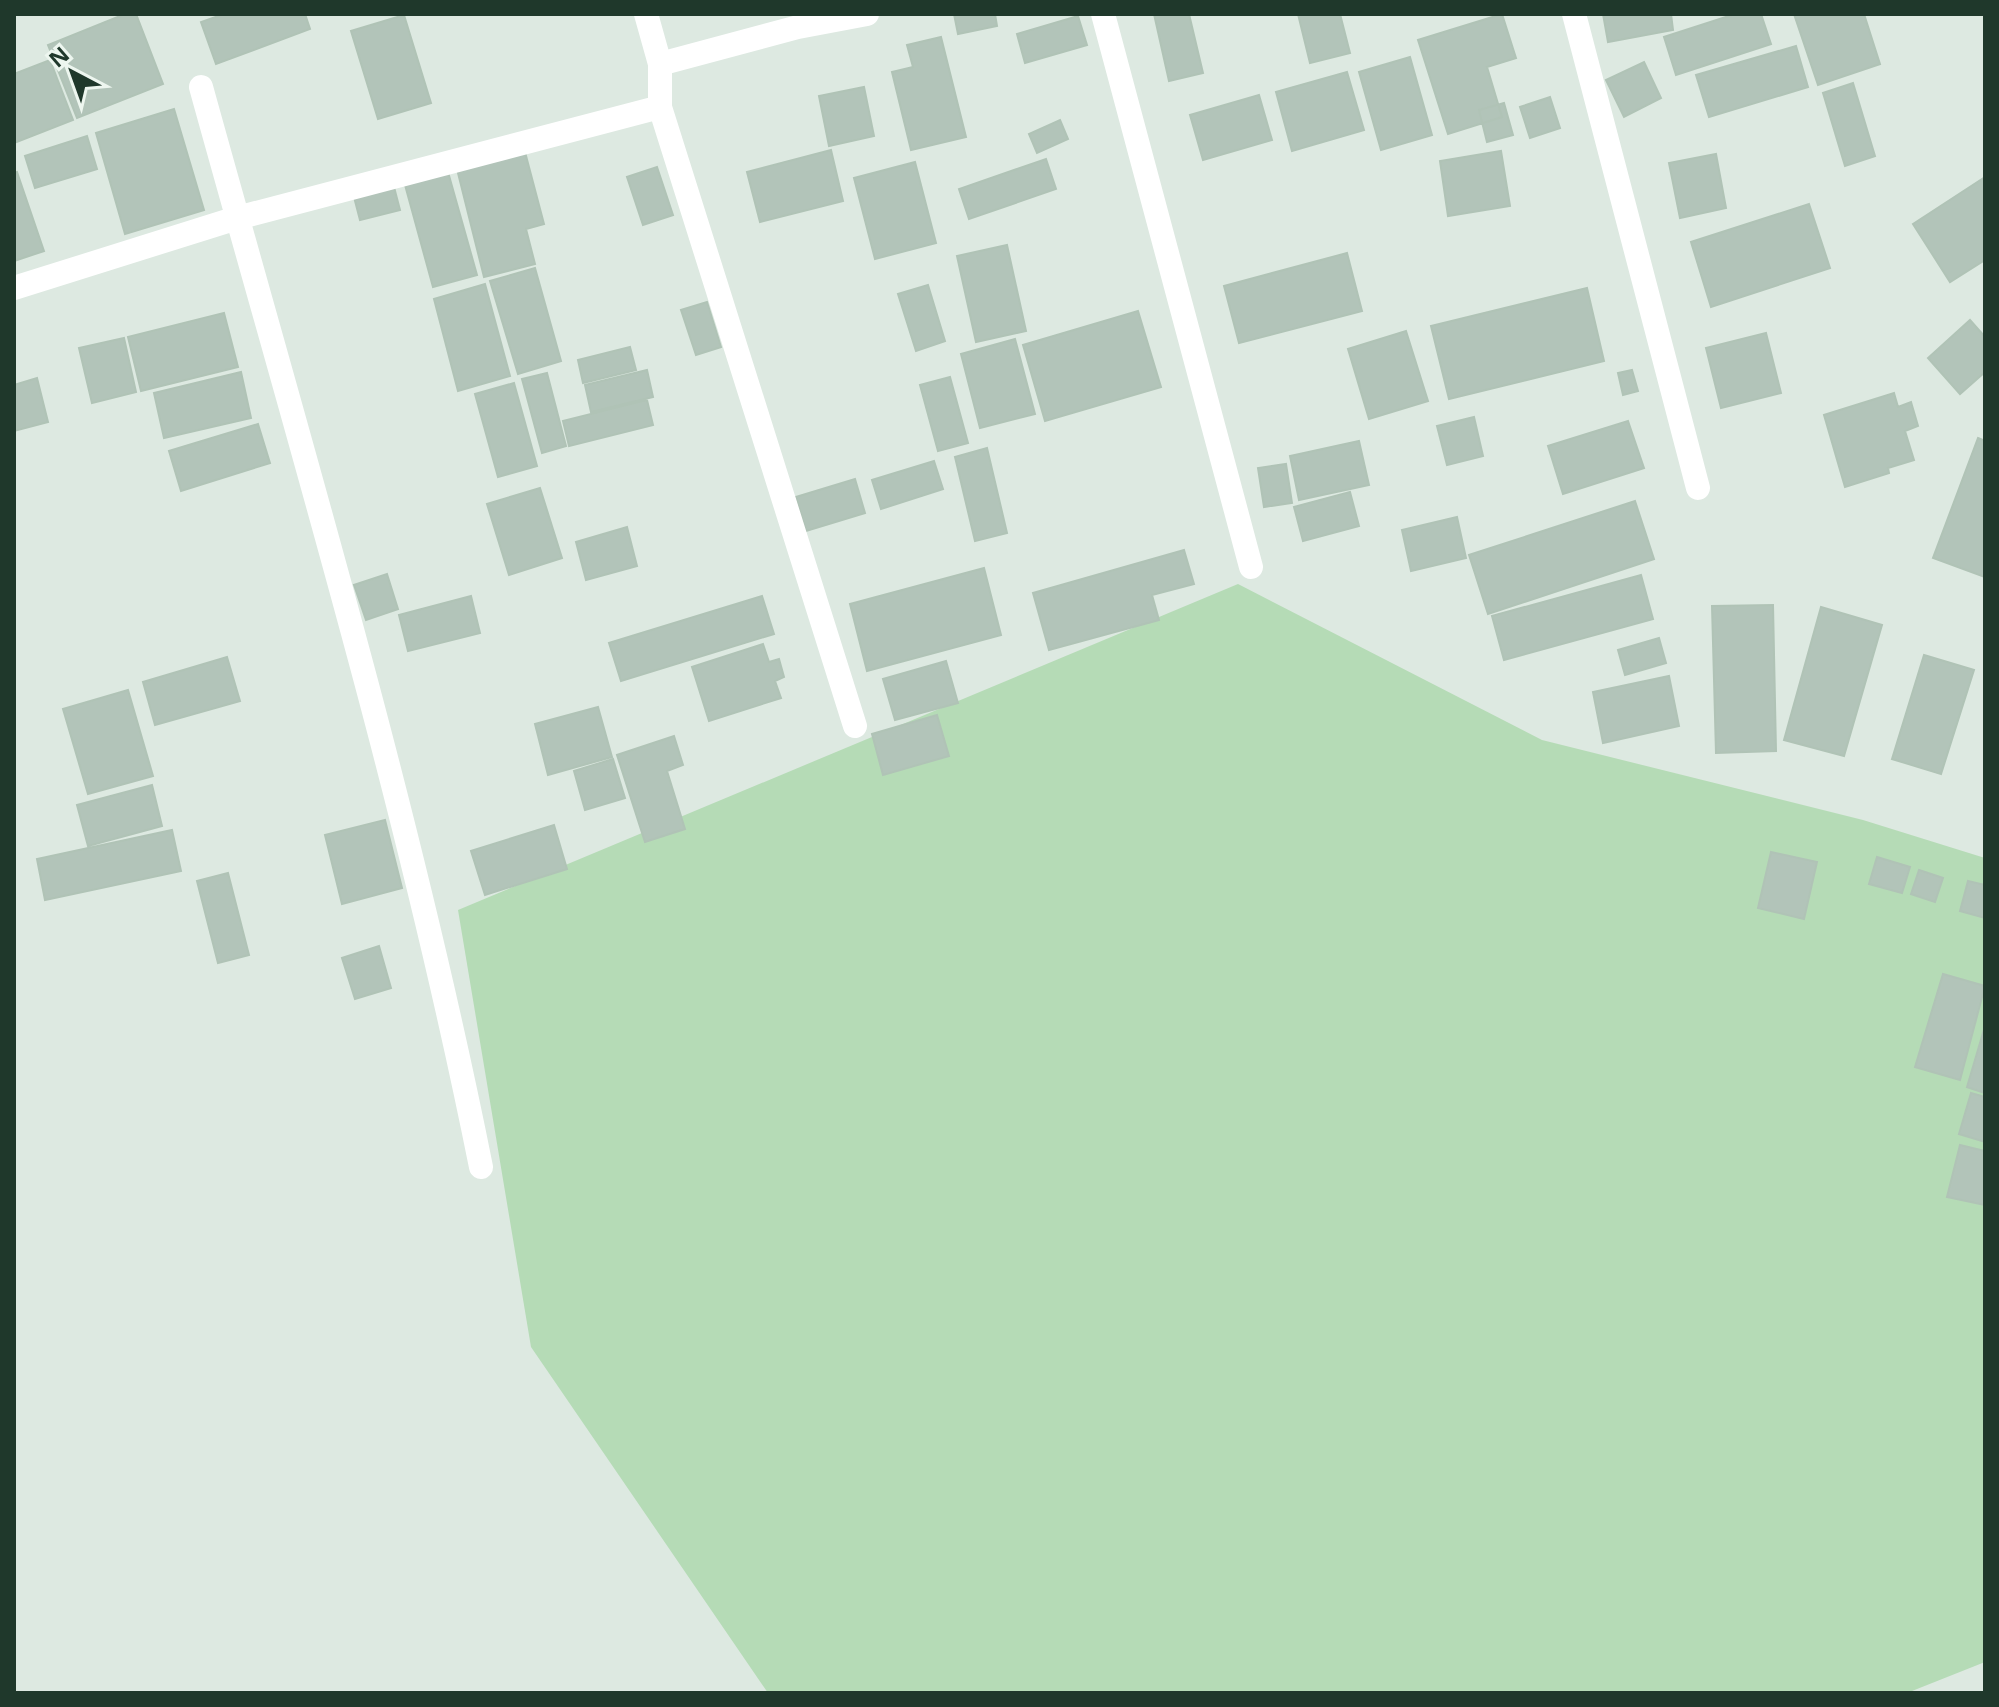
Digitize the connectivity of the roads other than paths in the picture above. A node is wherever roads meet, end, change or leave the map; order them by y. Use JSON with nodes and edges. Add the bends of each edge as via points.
{"nodes":[{"id":1,"x":646,"y":14,"type":"edge"},
{"id":2,"x":867,"y":14,"type":"edge"},
{"id":3,"x":1103,"y":14,"type":"edge"},
{"id":4,"x":1574,"y":14,"type":"edge"},
{"id":5,"x":660,"y":64,"type":"junction"},
{"id":6,"x":201,"y":87,"type":"dead end"},
{"id":7,"x":660,"y":107,"type":"junction"},
{"id":8,"x":237,"y":218,"type":"junction"},
{"id":9,"x":14,"y":288,"type":"edge"},
{"id":10,"x":1698,"y":488,"type":"dead end"},
{"id":11,"x":1251,"y":567,"type":"dead end"},
{"id":12,"x":855,"y":726,"type":"dead end"},
{"id":13,"x":481,"y":1167,"type":"dead end"}],
"edges":[{"from":1,"to":5,"type":"street"},
{"from":2,"to":5,"type":"street"},
{"from":3,"to":11,"type":"street"},
{"from":4,"to":10,"type":"street"},
{"from":5,"to":7,"type":"street"},
{"from":6,"to":8,"type":"street"},
{"from":7,"to":8,"type":"street"},
{"from":7,"to":12,"type":"street"},
{"from":8,"to":9,"type":"street"},
{"from":8,"to":13,"type":"street","via":[[356,644],[451,1019]]}]}
